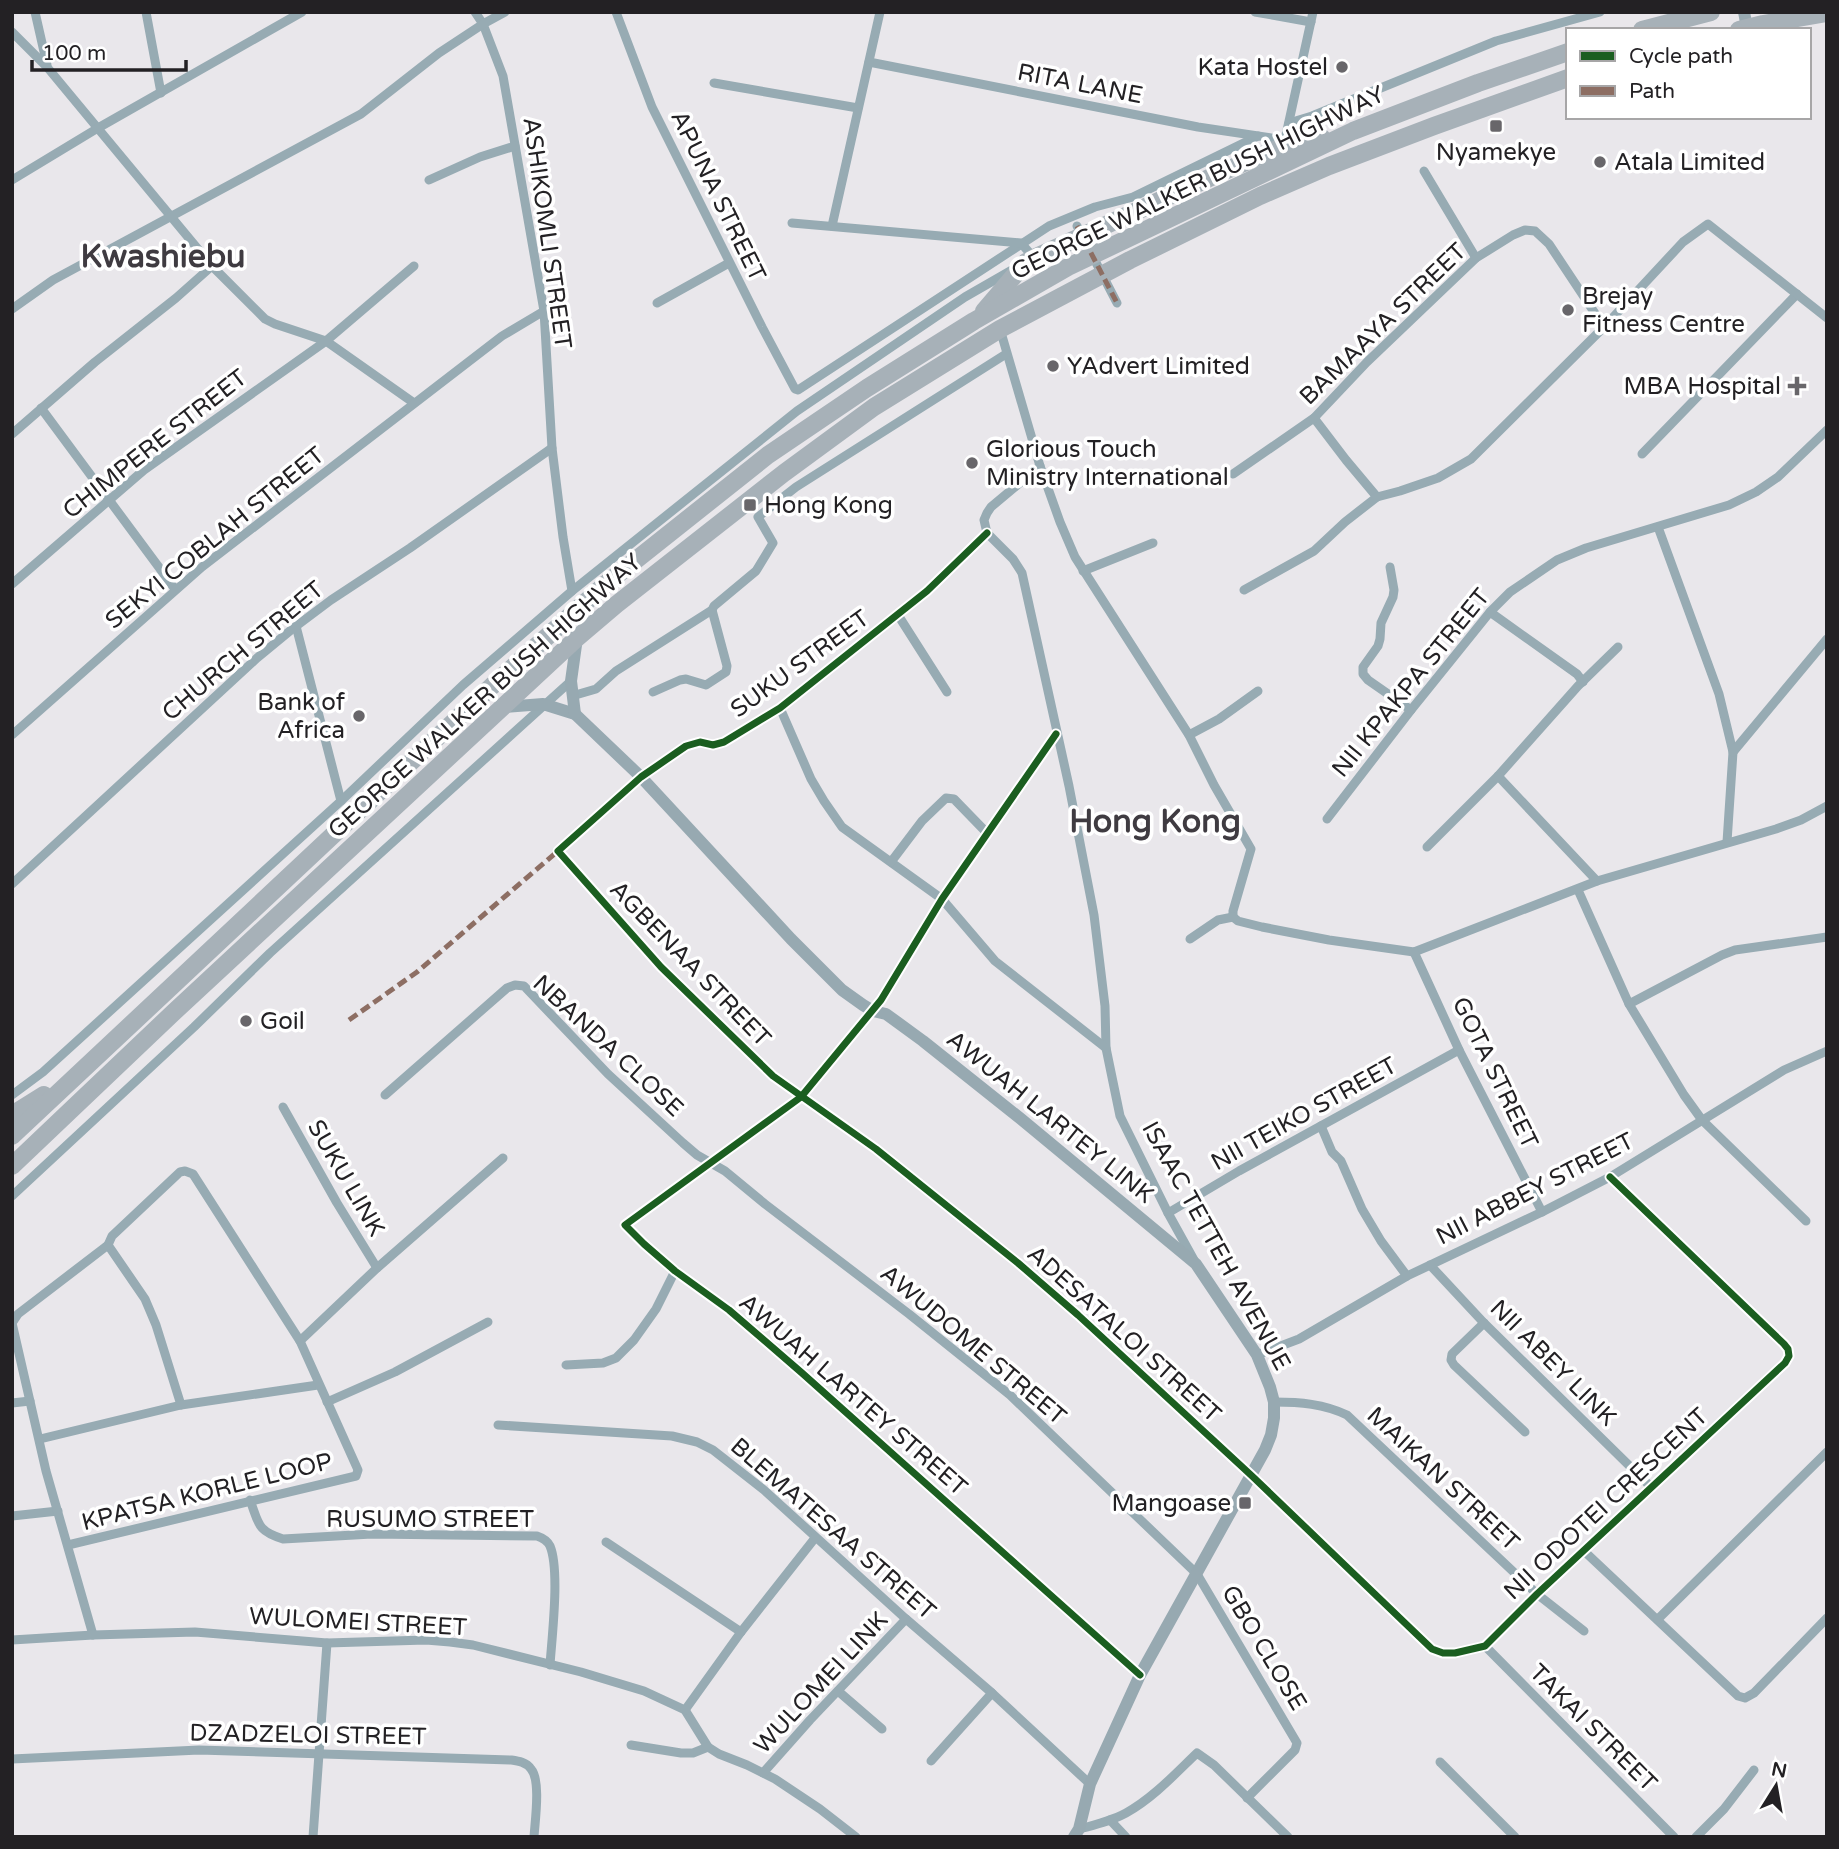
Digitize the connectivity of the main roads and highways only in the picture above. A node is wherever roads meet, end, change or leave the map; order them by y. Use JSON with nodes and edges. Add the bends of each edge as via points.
{"nodes":[{"id":1,"x":1711,"y":12,"type":"edge"},
{"id":2,"x":1827,"y":13,"type":"edge"},
{"id":3,"x":1686,"y":16,"type":"edge"},
{"id":4,"x":1751,"y":21,"type":"edge"},
{"id":5,"x":1649,"y":28,"type":"edge"},
{"id":6,"x":1566,"y":53,"type":"edge"},
{"id":7,"x":1566,"y":79,"type":"edge"},
{"id":8,"x":1353,"y":131,"type":"junction"},
{"id":9,"x":974,"y":321,"type":"junction"},
{"id":10,"x":77,"y":1075,"type":"junction"},
{"id":11,"x":12,"y":1115,"type":"edge"},
{"id":12,"x":12,"y":1136,"type":"edge"},
{"id":13,"x":12,"y":1166,"type":"edge"}],
"edges":[{"from":1,"to":3,"type":"highway"},
{"from":2,"to":4,"type":"highway"},
{"from":3,"to":5,"type":"highway"},
{"from":6,"to":8,"type":"highway","name":"GEORGE WALKER BUSH HIGHWAY"},
{"from":7,"to":13,"type":"highway","name":"GEORGE WALKER BUSH HIGHWAY","via":[[1260,196],[1000,329],[874,407],[577,638]]},
{"from":8,"to":9,"type":"highway","name":"GEORGE WALKER BUSH HIGHWAY","via":[[1068,267]]},
{"from":8,"to":9,"type":"highway","via":[[1285,143],[1030,260]]},
{"from":9,"to":10,"type":"highway","name":"GEORGE WALKER BUSH HIGHWAY","via":[[768,455],[607,583]]},
{"from":10,"to":11,"type":"highway"},
{"from":10,"to":12,"type":"highway","name":"GEORGE WALKER BUSH HIGHWAY"}]}
